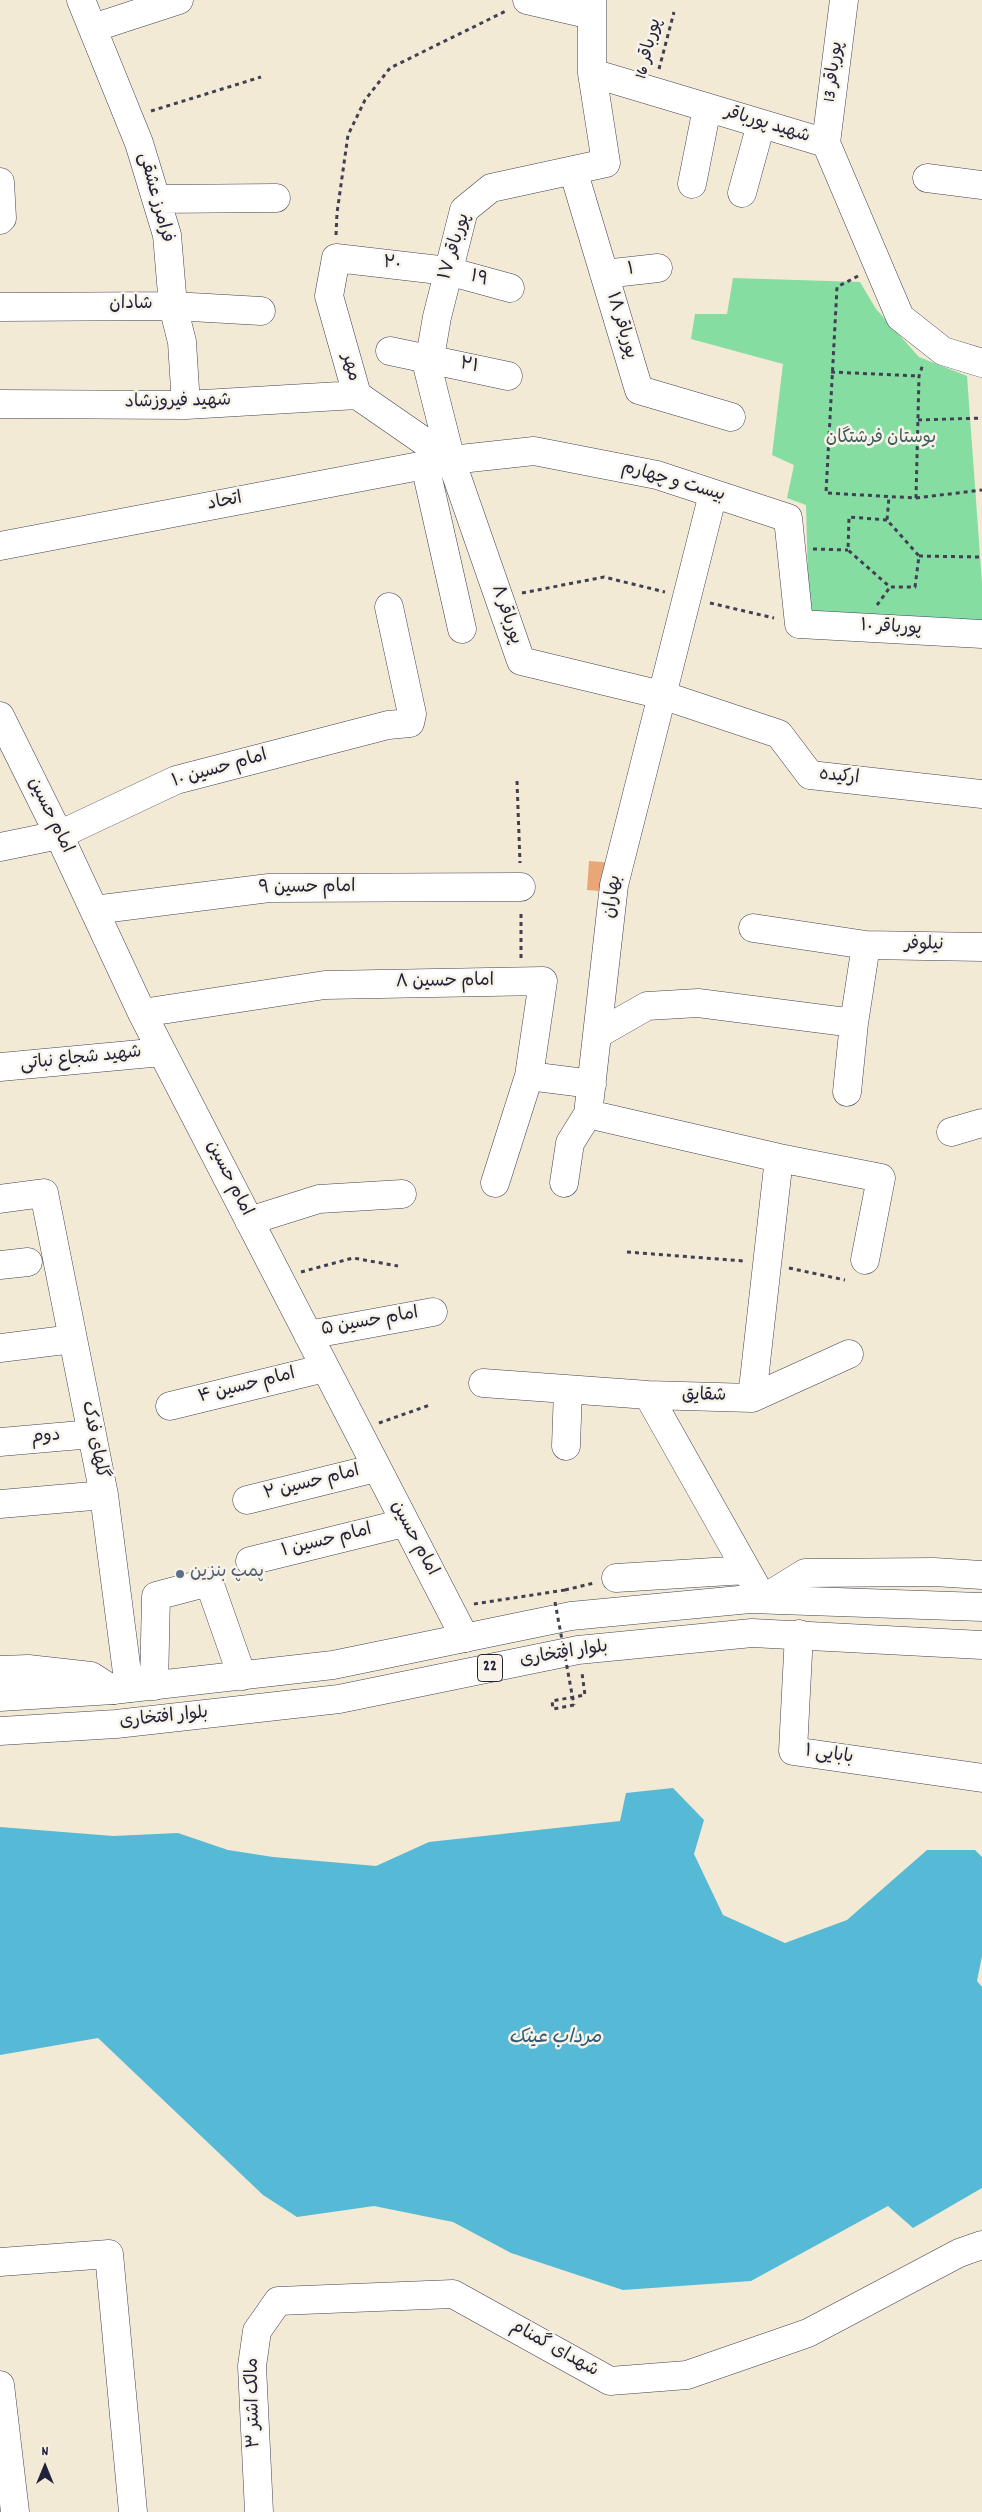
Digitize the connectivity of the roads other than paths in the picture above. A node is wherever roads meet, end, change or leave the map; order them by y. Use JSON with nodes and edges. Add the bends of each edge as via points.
{"nodes":[{"id":1,"x":81,"y":0,"type":"edge"},
{"id":2,"x":179,"y":0,"type":"edge"},
{"id":3,"x":527,"y":0,"type":"edge"},
{"id":4,"x":844,"y":0,"type":"edge"},
{"id":5,"x":592,"y":7,"type":"edge"},
{"id":6,"x":93,"y":28,"type":"junction"},
{"id":7,"x":592,"y":73,"type":"junction"},
{"id":8,"x":707,"y":108,"type":"junction"},
{"id":9,"x":761,"y":124,"type":"junction"},
{"id":10,"x":826,"y":144,"type":"junction"},
{"id":11,"x":573,"y":170,"type":"junction"},
{"id":12,"x":927,"y":178,"type":"dead end"},
{"id":13,"x":0,"y":182,"type":"edge"},
{"id":14,"x":692,"y":184,"type":"dead end"},
{"id":15,"x":982,"y":186,"type":"edge"},
{"id":16,"x":742,"y":194,"type":"dead end"},
{"id":17,"x":276,"y":198,"type":"dead end"},
{"id":18,"x":156,"y":199,"type":"junction"},
{"id":19,"x":0,"y":220,"type":"edge"},
{"id":20,"x":336,"y":258,"type":"joint"},
{"id":21,"x":658,"y":268,"type":"dead end"},
{"id":22,"x":448,"y":271,"type":"junction"},
{"id":23,"x":604,"y":274,"type":"junction"},
{"id":24,"x":510,"y":288,"type":"dead end"},
{"id":25,"x":173,"y":306,"type":"junction"},
{"id":26,"x":0,"y":307,"type":"edge"},
{"id":27,"x":262,"y":311,"type":"dead end"},
{"id":28,"x":390,"y":350,"type":"dead end"},
{"id":29,"x":430,"y":359,"type":"junction"},
{"id":30,"x":982,"y":363,"type":"edge"},
{"id":31,"x":508,"y":376,"type":"dead end"},
{"id":32,"x":357,"y":395,"type":"junction"},
{"id":33,"x":0,"y":404,"type":"edge"},
{"id":34,"x":186,"y":405,"type":"junction"},
{"id":35,"x":731,"y":417,"type":"dead end"},
{"id":36,"x":438,"y":462,"type":"junction"},
{"id":37,"x":713,"y":494,"type":"junction"},
{"id":38,"x":0,"y":546,"type":"edge"},
{"id":39,"x":389,"y":607,"type":"dead end"},
{"id":40,"x":799,"y":624,"type":"joint"},
{"id":41,"x":462,"y":629,"type":"dead end"},
{"id":42,"x":982,"y":634,"type":"edge"},
{"id":43,"x":662,"y":695,"type":"junction"},
{"id":44,"x":0,"y":716,"type":"edge"},
{"id":45,"x":982,"y":794,"type":"edge"},
{"id":46,"x":0,"y":828,"type":"edge"},
{"id":47,"x":59,"y":835,"type":"junction"},
{"id":48,"x":0,"y":847,"type":"edge"},
{"id":49,"x":521,"y":887,"type":"dead end"},
{"id":50,"x":94,"y":910,"type":"junction"},
{"id":51,"x":753,"y":928,"type":"dead end"},
{"id":52,"x":866,"y":945,"type":"junction"},
{"id":53,"x":982,"y":946,"type":"edge"},
{"id":54,"x":142,"y":1013,"type":"junction"},
{"id":55,"x":854,"y":1024,"type":"junction"},
{"id":56,"x":598,"y":1034,"type":"junction"},
{"id":57,"x":162,"y":1052,"type":"junction"},
{"id":58,"x":0,"y":1067,"type":"edge"},
{"id":59,"x":529,"y":1076,"type":"junction"},
{"id":60,"x":592,"y":1084,"type":"junction"},
{"id":61,"x":847,"y":1092,"type":"dead end"},
{"id":62,"x":588,"y":1114,"type":"junction"},
{"id":63,"x":982,"y":1123,"type":"edge"},
{"id":64,"x":951,"y":1132,"type":"dead end"},
{"id":65,"x":779,"y":1158,"type":"junction"},
{"id":66,"x":494,"y":1182,"type":"dead end"},
{"id":67,"x":564,"y":1183,"type":"dead end"},
{"id":68,"x":402,"y":1194,"type":"dead end"},
{"id":69,"x":0,"y":1199,"type":"edge"},
{"id":70,"x":249,"y":1222,"type":"junction"},
{"id":71,"x":865,"y":1260,"type":"dead end"},
{"id":72,"x":28,"y":1262,"type":"dead end"},
{"id":73,"x":0,"y":1265,"type":"edge"},
{"id":74,"x":433,"y":1312,"type":"dead end"},
{"id":75,"x":308,"y":1335,"type":"junction"},
{"id":76,"x":73,"y":1339,"type":"junction"},
{"id":77,"x":0,"y":1348,"type":"edge"},
{"id":78,"x":849,"y":1354,"type":"dead end"},
{"id":79,"x":325,"y":1368,"type":"junction"},
{"id":80,"x":483,"y":1383,"type":"dead end"},
{"id":81,"x":568,"y":1390,"type":"junction"},
{"id":82,"x":648,"y":1395,"type":"junction"},
{"id":83,"x":752,"y":1398,"type":"junction"},
{"id":84,"x":170,"y":1406,"type":"dead end"},
{"id":85,"x":92,"y":1434,"type":"junction"},
{"id":86,"x":0,"y":1442,"type":"edge"},
{"id":87,"x":566,"y":1446,"type":"dead end"},
{"id":88,"x":376,"y":1468,"type":"junction"},
{"id":89,"x":104,"y":1495,"type":"junction"},
{"id":90,"x":247,"y":1500,"type":"dead end"},
{"id":91,"x":0,"y":1504,"type":"edge"},
{"id":92,"x":404,"y":1523,"type":"junction"},
{"id":93,"x":250,"y":1561,"type":"dead end"},
{"id":94,"x":746,"y":1570,"type":"junction"},
{"id":95,"x":982,"y":1575,"type":"edge"},
{"id":96,"x":616,"y":1578,"type":"road end"},
{"id":97,"x":763,"y":1599,"type":"junction"},
{"id":98,"x":982,"y":1607,"type":"edge"},
{"id":99,"x":799,"y":1634,"type":"junction"},
{"id":100,"x":465,"y":1638,"type":"junction"},
{"id":101,"x":982,"y":1645,"type":"edge"},
{"id":102,"x":0,"y":1670,"type":"edge"},
{"id":103,"x":242,"y":1676,"type":"junction"},
{"id":104,"x":132,"y":1688,"type":"junction"},
{"id":105,"x":0,"y":1696,"type":"edge"},
{"id":106,"x":0,"y":1731,"type":"edge"},
{"id":107,"x":982,"y":1778,"type":"edge"},
{"id":108,"x":974,"y":2251,"type":"edge"},
{"id":109,"x":0,"y":2262,"type":"edge"},
{"id":110,"x":278,"y":2301,"type":"joint"},
{"id":111,"x":0,"y":2385,"type":"edge"},
{"id":112,"x":15,"y":2512,"type":"edge"},
{"id":113,"x":133,"y":2512,"type":"edge"},
{"id":114,"x":259,"y":2512,"type":"edge"}],
"edges":[{"from":1,"to":6,"type":"main road","name":"فرامرز عشقی"},
{"from":2,"to":6,"type":"main road"},
{"from":3,"to":5,"type":"main road"},
{"from":4,"to":10,"type":"main road","name":"پورباقر 13"},
{"from":5,"to":7,"type":"main road"},
{"from":6,"to":18,"type":"main road","name":"فرامرز عشقی","via":[[129,118]]},
{"from":7,"to":8,"type":"main road","name":"شهید پورباقر"},
{"from":7,"to":11,"type":"main road","name":"پورباقر ۱۷","via":[[606,163]]},
{"from":8,"to":9,"type":"main road","name":"شهید پورباقر"},
{"from":8,"to":14,"type":"main road"},
{"from":9,"to":10,"type":"main road","name":"شهید پورباقر"},
{"from":9,"to":16,"type":"main road"},
{"from":10,"to":30,"type":"main road","name":"شهید پورباقر","via":[[900,317],[943,351]]},
{"from":11,"to":22,"type":"main road","name":"پورباقر ۱۷","via":[[490,188],[464,210]]},
{"from":11,"to":23,"type":"main road","name":"پورباقر ۱۸"},
{"from":12,"to":15,"type":"main road"},
{"from":13,"to":19,"type":"main road"},
{"from":17,"to":18,"type":"main road"},
{"from":18,"to":25,"type":"main road","name":"فرامرز عشقی","via":[[167,235]]},
{"from":20,"to":22,"type":"main road","name":"۲۰"},
{"from":20,"to":32,"type":"main road","name":"مهر","via":[[329,296]]},
{"from":21,"to":23,"type":"main road","name":"۱"},
{"from":22,"to":24,"type":"main road","name":"۱۹"},
{"from":22,"to":29,"type":"main road","name":"پورباقر ۱۷"},
{"from":23,"to":35,"type":"main road","name":"پورباقر ۱۸","via":[[639,390]]},
{"from":25,"to":26,"type":"main road","name":"شادان"},
{"from":25,"to":27,"type":"main road","name":"شادان"},
{"from":25,"to":34,"type":"main road","name":"فرامرز عشقی","via":[[182,342]]},
{"from":28,"to":29,"type":"main road","name":"۲۱"},
{"from":29,"to":31,"type":"main road","name":"۲۱"},
{"from":29,"to":36,"type":"main road","name":"پورباقر ۱۷","via":[[428,369]]},
{"from":32,"to":34,"type":"main road","name":"شهید فیروزشاد"},
{"from":32,"to":36,"type":"main road","name":"مهر"},
{"from":33,"to":34,"type":"main road","name":"شهید فیروزشاد"},
{"from":36,"to":37,"type":"main road","name":"بیست و چهارم","via":[[534,451],[657,475]]},
{"from":36,"to":38,"type":"main road","name":"اتحاد"},
{"from":36,"to":41,"type":"main road"},
{"from":36,"to":43,"type":"main road","name":"پورباقر ۸","via":[[499,598],[521,661]]},
{"from":37,"to":40,"type":"main road","name":"بیست و چهارم","via":[[788,518]]},
{"from":37,"to":43,"type":"main road","name":"بهاران"},
{"from":39,"to":47,"type":"main road","name":"امام حسین ۱۰","via":[[412,714],[410,723],[388,725],[176,780]]},
{"from":40,"to":42,"type":"main road","name":"پورباقر ۱۰"},
{"from":43,"to":45,"type":"main road","name":"ارکیده","via":[[779,734],[810,775]]},
{"from":43,"to":56,"type":"main road","name":"بهاران","via":[[614,885]]},
{"from":44,"to":47,"type":"main road","name":"امام حسین"},
{"from":46,"to":47,"type":"main road"},
{"from":47,"to":48,"type":"main road","name":"امام حسین ۱۰"},
{"from":47,"to":50,"type":"main road","name":"امام حسین"},
{"from":49,"to":50,"type":"main road","name":"امام حسین ۹","via":[[269,888]]},
{"from":50,"to":54,"type":"main road","name":"امام حسین"},
{"from":51,"to":52,"type":"main road","name":"نیلوفر"},
{"from":52,"to":53,"type":"main road","name":"نیلوفر"},
{"from":52,"to":55,"type":"main road"},
{"from":54,"to":57,"type":"main road","name":"امام حسین"},
{"from":54,"to":59,"type":"main road","name":"امام حسین ۸","via":[[325,984],[543,981]]},
{"from":55,"to":56,"type":"main road","via":[[698,1003],[647,1006]]},
{"from":55,"to":61,"type":"main road"},
{"from":56,"to":60,"type":"main road","name":"بهاران"},
{"from":57,"to":58,"type":"main road","name":"شهید شجاع نباتی"},
{"from":57,"to":70,"type":"main road","name":"امام حسین"},
{"from":59,"to":60,"type":"main road"},
{"from":59,"to":66,"type":"main road","name":"امام حسین ۸"},
{"from":60,"to":62,"type":"main road","name":"بهاران"},
{"from":62,"to":65,"type":"main road"},
{"from":62,"to":67,"type":"main road","via":[[570,1143]]},
{"from":63,"to":64,"type":"main road"},
{"from":65,"to":71,"type":"main road","via":[[881,1178]]},
{"from":65,"to":83,"type":"main road","name":"شقایق"},
{"from":68,"to":70,"type":"main road","via":[[319,1199]]},
{"from":69,"to":76,"type":"main road","name":"گلهای فدک","via":[[44,1193]]},
{"from":70,"to":75,"type":"main road","name":"امام حسین"},
{"from":72,"to":73,"type":"main road"},
{"from":74,"to":75,"type":"main road","name":"امام حسین ۵"},
{"from":75,"to":79,"type":"main road","name":"امام حسین"},
{"from":76,"to":77,"type":"main road"},
{"from":76,"to":85,"type":"main road","name":"گلهای فدک"},
{"from":78,"to":83,"type":"main road"},
{"from":79,"to":84,"type":"main road","name":"امام حسین ۴"},
{"from":79,"to":88,"type":"main road","name":"امام حسین"},
{"from":80,"to":81,"type":"main road"},
{"from":81,"to":82,"type":"main road"},
{"from":81,"to":87,"type":"main road"},
{"from":82,"to":83,"type":"main road","name":"شقایق"},
{"from":82,"to":94,"type":"main road","name":"شقایق"},
{"from":85,"to":86,"type":"main road","name":"دوم"},
{"from":85,"to":89,"type":"main road","name":"گلهای فدک"},
{"from":88,"to":90,"type":"main road","name":"امام حسین ۲"},
{"from":88,"to":92,"type":"main road","name":"امام حسین"},
{"from":89,"to":91,"type":"main road"},
{"from":89,"to":104,"type":"main road","name":"گلهای فدک"},
{"from":92,"to":93,"type":"main road","name":"امام حسین ۱"},
{"from":92,"to":100,"type":"main road","name":"امام حسین"},
{"from":94,"to":96,"type":"main road"},
{"from":94,"to":97,"type":"main road","name":"شقایق"},
{"from":95,"to":97,"type":"main road","via":[[805,1572]]},
{"from":97,"to":98,"type":"main road","name":"بلوار افتخاری","number":"22"},
{"from":97,"to":100,"type":"main road","name":"بلوار افتخاری","number":"22","via":[[571,1616]]},
{"from":99,"to":101,"type":"main road","name":"بلوار افتخاری","number":"22"},
{"from":99,"to":106,"type":"main road","name":"بلوار افتخاری","number":"22","via":[[752,1633],[578,1650],[339,1699],[116,1724]]},
{"from":99,"to":107,"type":"main road","name":"بابایی ۱","via":[[793,1751]]},
{"from":100,"to":103,"type":"main road","name":"بلوار افتخاری","number":"22","via":[[333,1665]]},
{"from":102,"to":104,"type":"main road","via":[[28,1669],[91,1676]]},
{"from":103,"to":104,"type":"main road","name":"بلوار افتخاری","number":"22"},
{"from":103,"to":104,"type":"main road","via":[[210,1582],[156,1596]]},
{"from":104,"to":105,"type":"main road","name":"بلوار افتخاری","number":"22"},
{"from":108,"to":110,"type":"main road","name":"شهدای گمنام","via":[[808,2333],[687,2375],[610,2381],[453,2294]]},
{"from":109,"to":113,"type":"main road","via":[[109,2254]]},
{"from":110,"to":114,"type":"main road","name":"مالک اشتر ۳","via":[[257,2331],[252,2366]]},
{"from":111,"to":112,"type":"main road"}]}
